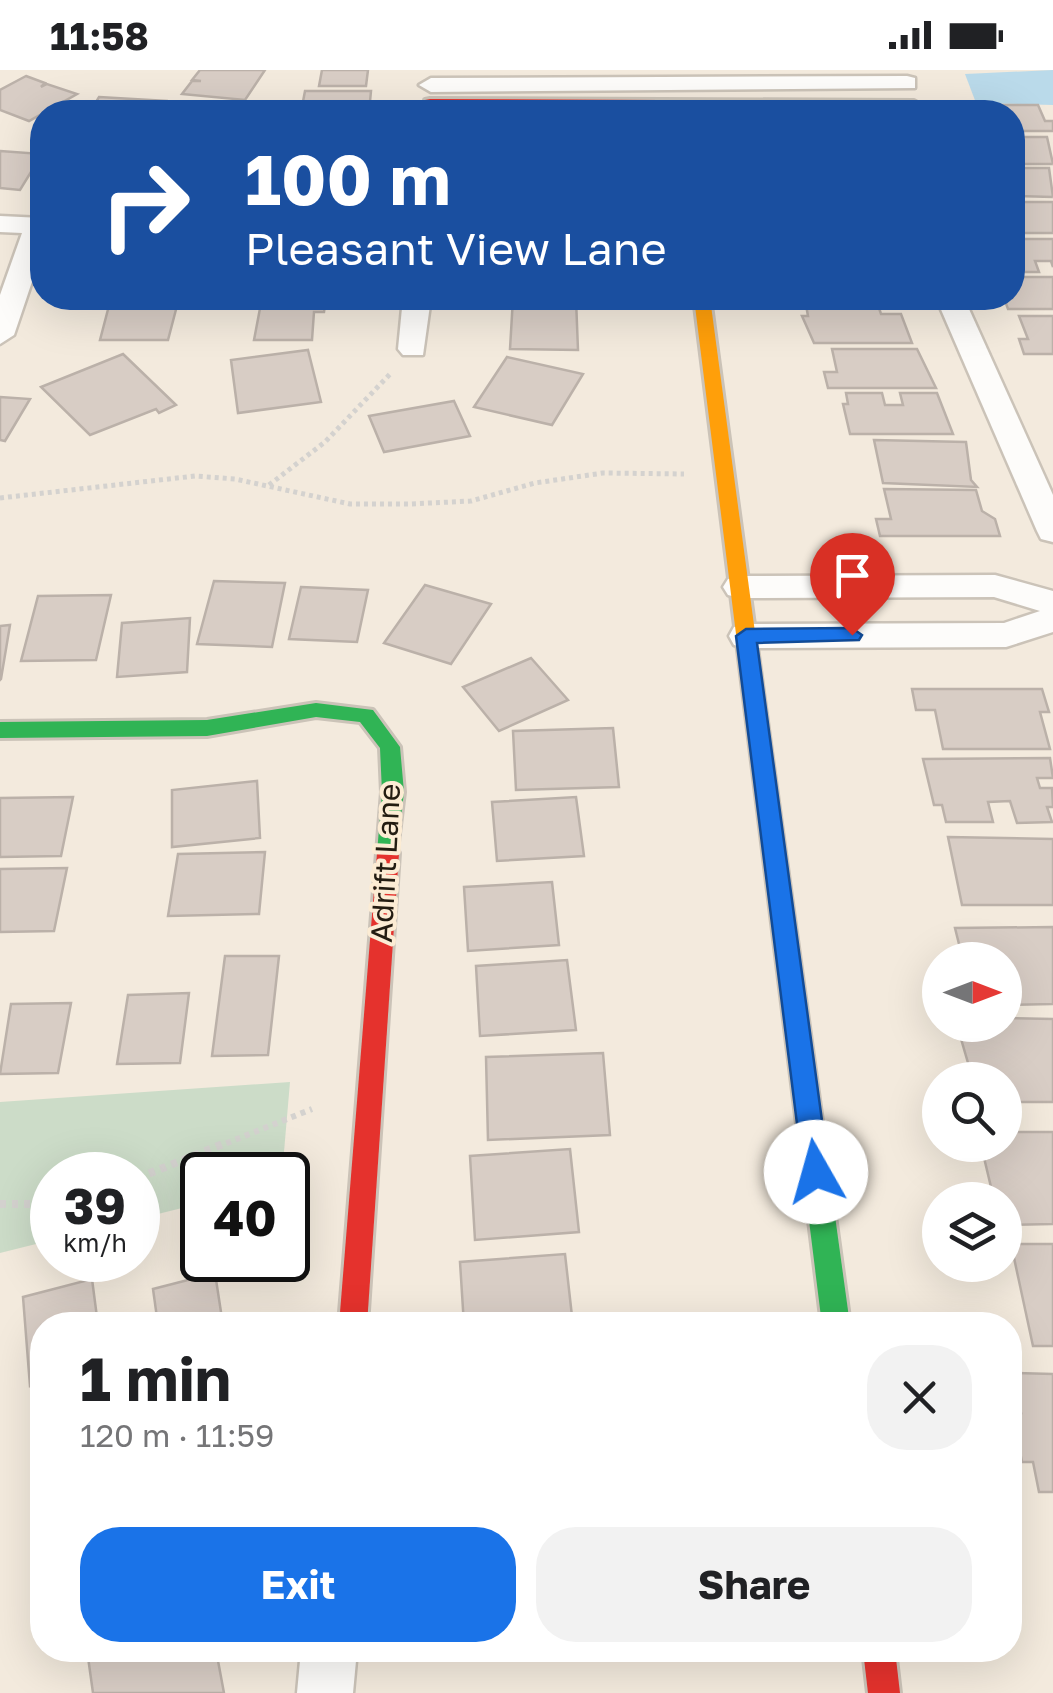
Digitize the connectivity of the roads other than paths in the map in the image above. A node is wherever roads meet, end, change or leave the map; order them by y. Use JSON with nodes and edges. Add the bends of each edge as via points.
{"nodes":[{"id":1,"x":910,"y":92,"type":"edge"},
{"id":2,"x":431,"y":93,"type":"edge"},
{"id":3,"x":675,"y":93,"type":"edge"},
{"id":4,"x":0,"y":224,"type":"edge"},
{"id":5,"x":30,"y":226,"type":"edge"},
{"id":6,"x":30,"y":253,"type":"edge"},
{"id":7,"x":417,"y":310,"type":"edge"},
{"id":8,"x":704,"y":310,"type":"edge"},
{"id":9,"x":955,"y":310,"type":"edge"},
{"id":10,"x":0,"y":335,"type":"edge"},
{"id":11,"x":413,"y":349,"type":"road end"},
{"id":12,"x":1053,"y":530,"type":"edge"},
{"id":13,"x":740,"y":586,"type":"junction"},
{"id":14,"x":1053,"y":603,"type":"edge"},
{"id":15,"x":1053,"y":619,"type":"edge"},
{"id":16,"x":746,"y":636,"type":"junction"},
{"id":17,"x":0,"y":730,"type":"edge"},
{"id":18,"x":354,"y":1312,"type":"edge"},
{"id":19,"x":834,"y":1312,"type":"edge"},
{"id":20,"x":327,"y":1662,"type":"edge"},
{"id":21,"x":880,"y":1662,"type":"edge"},
{"id":22,"x":325,"y":1693,"type":"edge"},
{"id":23,"x":884,"y":1693,"type":"edge"}],
"edges":[{"from":1,"to":3,"type":"street"},
{"from":2,"to":3,"type":"street"},
{"from":4,"to":5,"type":"street"},
{"from":6,"to":10,"type":"street"},
{"from":7,"to":11,"type":"street"},
{"from":8,"to":13,"type":"street"},
{"from":9,"to":12,"type":"street"},
{"from":13,"to":14,"type":"street","via":[[994,586]]},
{"from":13,"to":16,"type":"street"},
{"from":15,"to":16,"type":"street","via":[[1006,635]]},
{"from":16,"to":19,"type":"street"},
{"from":17,"to":18,"type":"street","name":"Adrift Lane","via":[[208,728],[316,710],[366,715],[390,747],[393,792]]},
{"from":20,"to":22,"type":"street"},
{"from":21,"to":23,"type":"street"}]}
